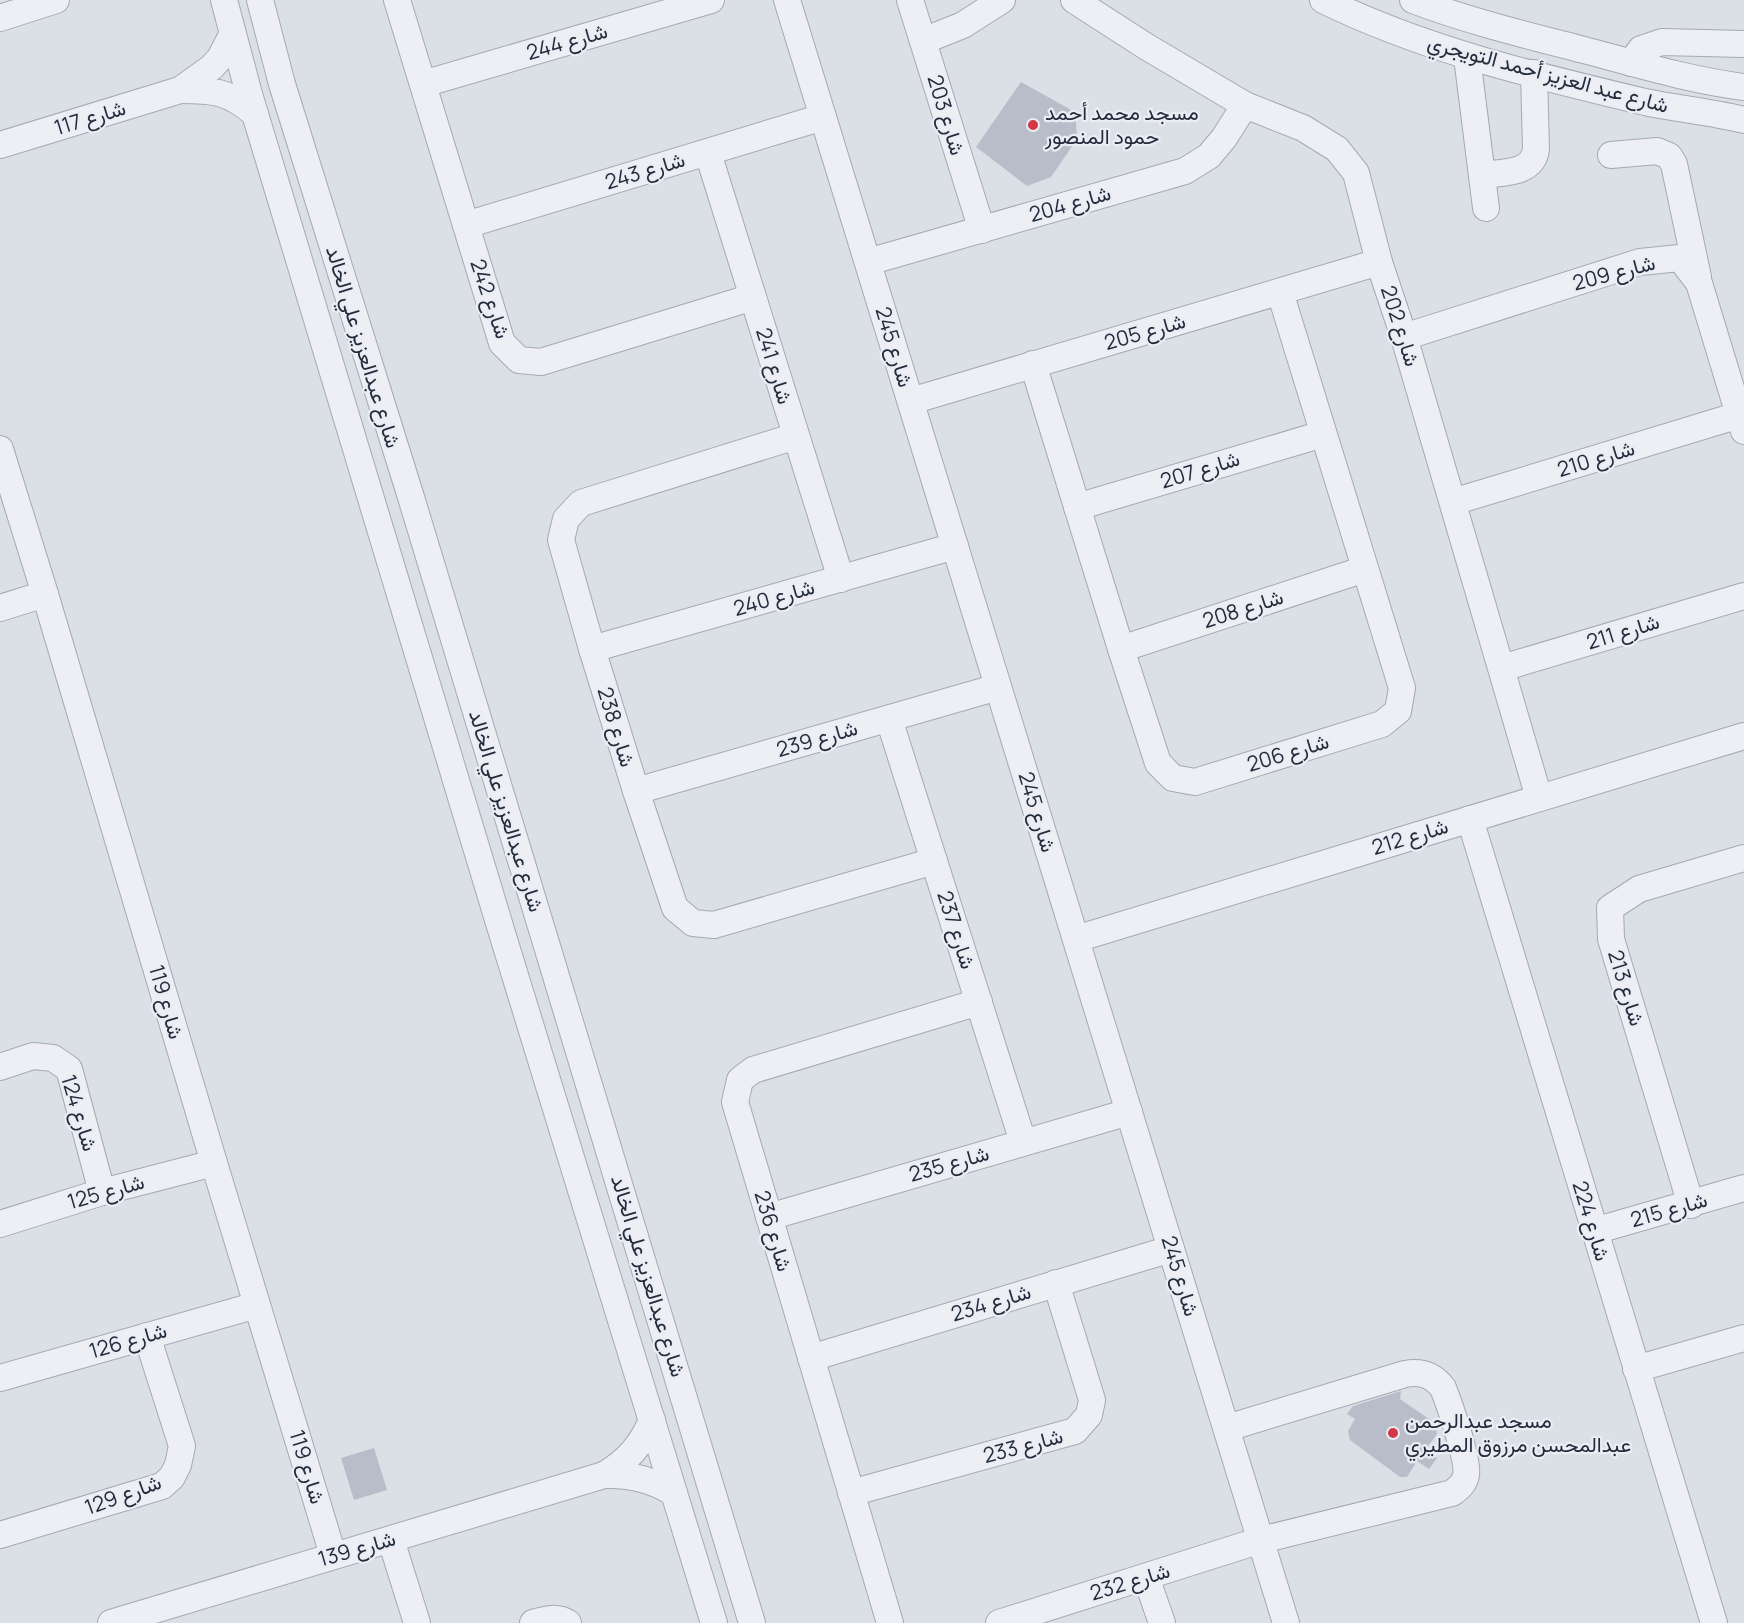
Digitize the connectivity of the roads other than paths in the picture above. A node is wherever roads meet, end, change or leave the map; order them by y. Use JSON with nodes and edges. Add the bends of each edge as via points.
{"nodes":[{"id":1,"x":56,"y":0,"type":"edge"},
{"id":2,"x":224,"y":0,"type":"edge"},
{"id":3,"x":260,"y":0,"type":"edge"},
{"id":4,"x":397,"y":0,"type":"edge"},
{"id":5,"x":711,"y":0,"type":"edge"},
{"id":6,"x":788,"y":0,"type":"edge"},
{"id":7,"x":910,"y":0,"type":"edge"},
{"id":8,"x":1002,"y":0,"type":"edge"},
{"id":9,"x":1074,"y":0,"type":"edge"},
{"id":10,"x":1323,"y":0,"type":"edge"},
{"id":11,"x":1413,"y":0,"type":"edge"},
{"id":12,"x":664,"y":7,"type":"edge"},
{"id":13,"x":0,"y":18,"type":"edge"},
{"id":14,"x":232,"y":35,"type":"junction"},
{"id":15,"x":923,"y":41,"type":"junction"},
{"id":16,"x":1744,"y":44,"type":"edge"},
{"id":17,"x":1467,"y":57,"type":"junction"},
{"id":18,"x":1631,"y":63,"type":"junction"},
{"id":19,"x":1534,"y":73,"type":"junction"},
{"id":20,"x":423,"y":84,"type":"junction"},
{"id":21,"x":1744,"y":87,"type":"edge"},
{"id":22,"x":180,"y":90,"type":"junction"},
{"id":23,"x":1245,"y":105,"type":"junction"},
{"id":24,"x":255,"y":114,"type":"junction"},
{"id":25,"x":823,"y":117,"type":"junction"},
{"id":26,"x":1744,"y":120,"type":"edge"},
{"id":27,"x":0,"y":146,"type":"edge"},
{"id":28,"x":708,"y":153,"type":"junction"},
{"id":29,"x":1611,"y":155,"type":"dead end"},
{"id":30,"x":1482,"y":175,"type":"junction"},
{"id":31,"x":1486,"y":208,"type":"dead end"},
{"id":32,"x":466,"y":225,"type":"junction"},
{"id":33,"x":982,"y":230,"type":"junction"},
{"id":34,"x":868,"y":262,"type":"junction"},
{"id":35,"x":1379,"y":262,"type":"junction"},
{"id":36,"x":1699,"y":283,"type":"junction"},
{"id":37,"x":1280,"y":292,"type":"junction"},
{"id":38,"x":753,"y":297,"type":"junction"},
{"id":39,"x":1404,"y":337,"type":"junction"},
{"id":40,"x":327,"y":351,"type":"junction"},
{"id":41,"x":1033,"y":364,"type":"junction"},
{"id":42,"x":910,"y":401,"type":"junction"},
{"id":43,"x":1742,"y":423,"type":"edge"},
{"id":44,"x":1323,"y":434,"type":"junction"},
{"id":45,"x":796,"y":436,"type":"junction"},
{"id":46,"x":0,"y":449,"type":"edge"},
{"id":47,"x":410,"y":494,"type":"junction"},
{"id":48,"x":1453,"y":502,"type":"junction"},
{"id":49,"x":1077,"y":507,"type":"junction"},
{"id":50,"x":955,"y":546,"type":"junction"},
{"id":51,"x":1365,"y":569,"type":"junction"},
{"id":52,"x":841,"y":579,"type":"junction"},
{"id":53,"x":45,"y":594,"type":"junction"},
{"id":54,"x":1744,"y":596,"type":"edge"},
{"id":55,"x":0,"y":608,"type":"edge"},
{"id":56,"x":592,"y":649,"type":"junction"},
{"id":57,"x":1121,"y":649,"type":"junction"},
{"id":58,"x":1502,"y":668,"type":"junction"},
{"id":59,"x":998,"y":687,"type":"junction"},
{"id":60,"x":889,"y":718,"type":"junction"},
{"id":61,"x":1744,"y":736,"type":"edge"},
{"id":62,"x":636,"y":791,"type":"junction"},
{"id":63,"x":1539,"y":798,"type":"junction"},
{"id":64,"x":1470,"y":819,"type":"junction"},
{"id":65,"x":1744,"y":860,"type":"edge"},
{"id":66,"x":934,"y":861,"type":"junction"},
{"id":67,"x":502,"y":933,"type":"junction"},
{"id":68,"x":1076,"y":939,"type":"junction"},
{"id":69,"x":979,"y":1002,"type":"junction"},
{"id":70,"x":0,"y":1067,"type":"edge"},
{"id":71,"x":590,"y":1086,"type":"junction"},
{"id":72,"x":1129,"y":1112,"type":"junction"},
{"id":73,"x":1023,"y":1142,"type":"junction"},
{"id":74,"x":214,"y":1163,"type":"junction"},
{"id":75,"x":1744,"y":1188,"type":"edge"},
{"id":76,"x":102,"y":1192,"type":"junction"},
{"id":77,"x":1690,"y":1205,"type":"junction"},
{"id":78,"x":769,"y":1217,"type":"junction"},
{"id":79,"x":0,"y":1224,"type":"edge"},
{"id":80,"x":1594,"y":1231,"type":"junction"},
{"id":81,"x":1172,"y":1249,"type":"junction"},
{"id":82,"x":1056,"y":1283,"type":"junction"},
{"id":83,"x":257,"y":1305,"type":"junction"},
{"id":84,"x":147,"y":1335,"type":"junction"},
{"id":85,"x":1744,"y":1338,"type":"edge"},
{"id":86,"x":811,"y":1358,"type":"junction"},
{"id":87,"x":1636,"y":1369,"type":"junction"},
{"id":88,"x":0,"y":1378,"type":"edge"},
{"id":89,"x":652,"y":1420,"type":"junction"},
{"id":90,"x":1227,"y":1428,"type":"junction"},
{"id":91,"x":604,"y":1475,"type":"junction"},
{"id":92,"x":674,"y":1492,"type":"junction"},
{"id":93,"x":851,"y":1493,"type":"junction"},
{"id":94,"x":0,"y":1535,"type":"edge"},
{"id":95,"x":392,"y":1540,"type":"junction"},
{"id":96,"x":1261,"y":1540,"type":"junction"},
{"id":97,"x":333,"y":1555,"type":"junction"},
{"id":98,"x":1146,"y":1577,"type":"junction"},
{"id":99,"x":111,"y":1623,"type":"edge"},
{"id":100,"x":417,"y":1623,"type":"edge"},
{"id":101,"x":533,"y":1623,"type":"edge"},
{"id":102,"x":568,"y":1623,"type":"edge"},
{"id":103,"x":714,"y":1623,"type":"edge"},
{"id":104,"x":752,"y":1623,"type":"edge"},
{"id":105,"x":890,"y":1623,"type":"edge"},
{"id":106,"x":999,"y":1623,"type":"edge"},
{"id":107,"x":1162,"y":1623,"type":"edge"},
{"id":108,"x":1286,"y":1623,"type":"edge"},
{"id":109,"x":1714,"y":1623,"type":"edge"}],
"edges":[{"from":1,"to":13,"type":"street"},
{"from":2,"to":14,"type":"street","name":"شارع عبدالعزيز علي الخالد"},
{"from":3,"to":47,"type":"street","name":"شارع عبدالعزيز علي الخالد","via":[[282,84]]},
{"from":4,"to":20,"type":"street","name":"شارع 242"},
{"from":5,"to":12,"type":"street","name":"شارع 244"},
{"from":6,"to":25,"type":"street","name":"شارع 245"},
{"from":7,"to":15,"type":"street","name":"شارع 203"},
{"from":8,"to":15,"type":"street","via":[[963,25]]},
{"from":9,"to":23,"type":"street","name":"شارع 202"},
{"from":10,"to":17,"type":"street","name":"شارع عبد العزيز أحمد التويجري","via":[[1413,39]]},
{"from":11,"to":18,"type":"street","name":"شارع عبد العزيز أحمد التويجري","via":[[1497,28]]},
{"from":12,"to":20,"type":"street","name":"شارع 244"},
{"from":14,"to":22,"type":"street","name":"شارع 117","via":[[212,67]]},
{"from":14,"to":24,"type":"street","name":"شارع عبدالعزيز علي الخالد"},
{"from":15,"to":33,"type":"street","name":"شارع 203"},
{"from":16,"to":18,"type":"street","via":[[1662,42],[1641,49]]},
{"from":17,"to":19,"type":"street","name":"شارع عبد العزيز أحمد التويجري"},
{"from":17,"to":30,"type":"street"},
{"from":18,"to":21,"type":"street","name":"شارع عبد العزيز أحمد التويجري"},
{"from":19,"to":26,"type":"street","name":"شارع عبد العزيز أحمد التويجري","via":[[1647,102]]},
{"from":19,"to":30,"type":"street","via":[[1533,160],[1520,169]]},
{"from":20,"to":32,"type":"street","name":"شارع 242"},
{"from":22,"to":24,"type":"street","name":"شارع 117","via":[[223,93]]},
{"from":22,"to":27,"type":"street","name":"شارع 117"},
{"from":23,"to":33,"type":"street","name":"شارع 204","via":[[1209,156],[1185,171]]},
{"from":23,"to":35,"type":"street","name":"شارع 202","via":[[1303,128],[1337,149],[1356,173]]},
{"from":24,"to":40,"type":"street","name":"شارع عبدالعزيز علي الخالد"},
{"from":25,"to":28,"type":"street","name":"شارع 243"},
{"from":25,"to":34,"type":"street","name":"شارع 245"},
{"from":28,"to":32,"type":"street","name":"شارع 243"},
{"from":28,"to":38,"type":"street","name":"شارع 241"},
{"from":29,"to":36,"type":"street","via":[[1661,151],[1672,160]]},
{"from":30,"to":31,"type":"street"},
{"from":32,"to":38,"type":"street","name":"شارع 242","via":[[502,343],[519,360],[541,362]]},
{"from":33,"to":34,"type":"street","name":"شارع 204"},
{"from":34,"to":42,"type":"street","name":"شارع 245"},
{"from":35,"to":37,"type":"street","name":"شارع 205"},
{"from":35,"to":39,"type":"street","name":"شارع 202"},
{"from":36,"to":39,"type":"street","name":"شارع 209","via":[[1680,258],[1640,262]]},
{"from":36,"to":43,"type":"street","name":"شارع 209"},
{"from":37,"to":41,"type":"street","name":"شارع 205"},
{"from":37,"to":44,"type":"street","name":"شارع 206"},
{"from":38,"to":45,"type":"street","name":"شارع 241"},
{"from":39,"to":48,"type":"street","name":"شارع 202"},
{"from":40,"to":47,"type":"street","via":[[353,390],[390,504],[402,506]]},
{"from":40,"to":67,"type":"street","name":"شارع عبدالعزيز علي الخالد"},
{"from":41,"to":42,"type":"street","name":"شارع 205"},
{"from":41,"to":49,"type":"street","name":"شارع 206"},
{"from":42,"to":50,"type":"street","name":"شارع 245"},
{"from":43,"to":48,"type":"street","name":"شارع 210"},
{"from":44,"to":49,"type":"street","name":"شارع 207"},
{"from":44,"to":51,"type":"street","name":"شارع 206"},
{"from":45,"to":52,"type":"street","name":"شارع 241"},
{"from":45,"to":56,"type":"street","name":"شارع 238","via":[[581,503],[566,519],[561,540]]},
{"from":46,"to":53,"type":"street","name":"شارع 119"},
{"from":47,"to":71,"type":"street","name":"شارع عبدالعزيز علي الخالد"},
{"from":48,"to":58,"type":"street","name":"شارع 202"},
{"from":49,"to":57,"type":"street","name":"شارع 206"},
{"from":50,"to":52,"type":"street","name":"شارع 240"},
{"from":50,"to":59,"type":"street","name":"شارع 245"},
{"from":51,"to":57,"type":"street","name":"شارع 208"},
{"from":51,"to":57,"type":"street","name":"شارع 206","via":[[1402,688],[1398,711],[1382,724],[1195,782],[1173,778],[1158,763]]},
{"from":52,"to":56,"type":"street","name":"شارع 240"},
{"from":53,"to":55,"type":"street"},
{"from":53,"to":74,"type":"street","name":"شارع 119"},
{"from":54,"to":58,"type":"street","name":"شارع 211"},
{"from":56,"to":62,"type":"street","name":"شارع 238"},
{"from":58,"to":63,"type":"street","name":"شارع 202"},
{"from":59,"to":60,"type":"street","name":"شارع 239"},
{"from":59,"to":68,"type":"street","name":"شارع 245"},
{"from":60,"to":62,"type":"street","name":"شارع 239"},
{"from":60,"to":66,"type":"street","name":"شارع 237"},
{"from":61,"to":63,"type":"street","name":"شارع 212"},
{"from":62,"to":66,"type":"street","name":"شارع 238","via":[[675,908],[693,923],[714,925]]},
{"from":63,"to":64,"type":"street","name":"شارع 212"},
{"from":64,"to":68,"type":"street","name":"شارع 212"},
{"from":64,"to":80,"type":"street","name":"شارع 224"},
{"from":65,"to":77,"type":"street","name":"شارع 213","via":[[1639,890],[1610,908],[1611,939]]},
{"from":66,"to":69,"type":"street","name":"شارع 237"},
{"from":67,"to":71,"type":"street","via":[[518,930],[529,940],[559,1040],[574,1068]]},
{"from":67,"to":89,"type":"street","name":"شارع عبدالعزيز علي الخالد"},
{"from":68,"to":72,"type":"street","name":"شارع 245"},
{"from":69,"to":73,"type":"street","name":"شارع 237"},
{"from":69,"to":78,"type":"street","name":"شارع 236","via":[[753,1070],[740,1080],[735,1102]]},
{"from":70,"to":76,"type":"street","name":"شارع 124","via":[[33,1056],[53,1058],[69,1069]]},
{"from":71,"to":104,"type":"street","name":"شارع عبدالعزيز علي الخالد"},
{"from":72,"to":73,"type":"street","name":"شارع 235"},
{"from":72,"to":81,"type":"street","name":"شارع 245"},
{"from":73,"to":78,"type":"street","name":"شارع 235"},
{"from":74,"to":76,"type":"street","name":"شارع 125"},
{"from":74,"to":83,"type":"street","name":"شارع 119"},
{"from":75,"to":77,"type":"street","name":"شارع 215"},
{"from":76,"to":79,"type":"street","name":"شارع 125"},
{"from":77,"to":80,"type":"street","name":"شارع 215"},
{"from":78,"to":86,"type":"street","name":"شارع 236"},
{"from":80,"to":87,"type":"street","name":"شارع 224"},
{"from":81,"to":82,"type":"street","name":"شارع 234"},
{"from":81,"to":90,"type":"street","name":"شارع 245"},
{"from":82,"to":86,"type":"street","name":"شارع 234"},
{"from":82,"to":93,"type":"street","name":"شارع 233","via":[[1092,1400],[1089,1415],[1076,1431]]},
{"from":83,"to":84,"type":"street","name":"شارع 126"},
{"from":83,"to":97,"type":"street","name":"شارع 119"},
{"from":84,"to":88,"type":"street","name":"شارع 126"},
{"from":84,"to":94,"type":"street","name":"شارع 129","via":[[182,1446],[172,1476],[162,1486]]},
{"from":85,"to":87,"type":"street"},
{"from":86,"to":93,"type":"street","name":"شارع 236"},
{"from":87,"to":109,"type":"street","name":"شارع 224"},
{"from":89,"to":91,"type":"street","name":"شارع 139","via":[[634,1453]]},
{"from":89,"to":92,"type":"street","name":"شارع عبدالعزيز علي الخالد"},
{"from":90,"to":96,"type":"street","name":"شارع 245"},
{"from":90,"to":96,"type":"street","name":"شارع 232","via":[[1414,1372],[1438,1381],[1446,1396],[1467,1468],[1458,1489]]},
{"from":91,"to":92,"type":"street","name":"شارع 139","via":[[633,1476]]},
{"from":91,"to":95,"type":"street","name":"شارع 139"},
{"from":92,"to":103,"type":"street","name":"شارع عبدالعزيز علي الخالد"},
{"from":93,"to":105,"type":"street","name":"شارع 236"},
{"from":95,"to":97,"type":"street","name":"شارع 139"},
{"from":95,"to":100,"type":"street"},
{"from":96,"to":98,"type":"street","name":"شارع 232"},
{"from":96,"to":108,"type":"street","name":"شارع 245"},
{"from":97,"to":99,"type":"street","name":"شارع 139"},
{"from":98,"to":106,"type":"street","name":"شارع 232"},
{"from":98,"to":107,"type":"street"},
{"from":101,"to":102,"type":"street","via":[[549,1618]]}]}
